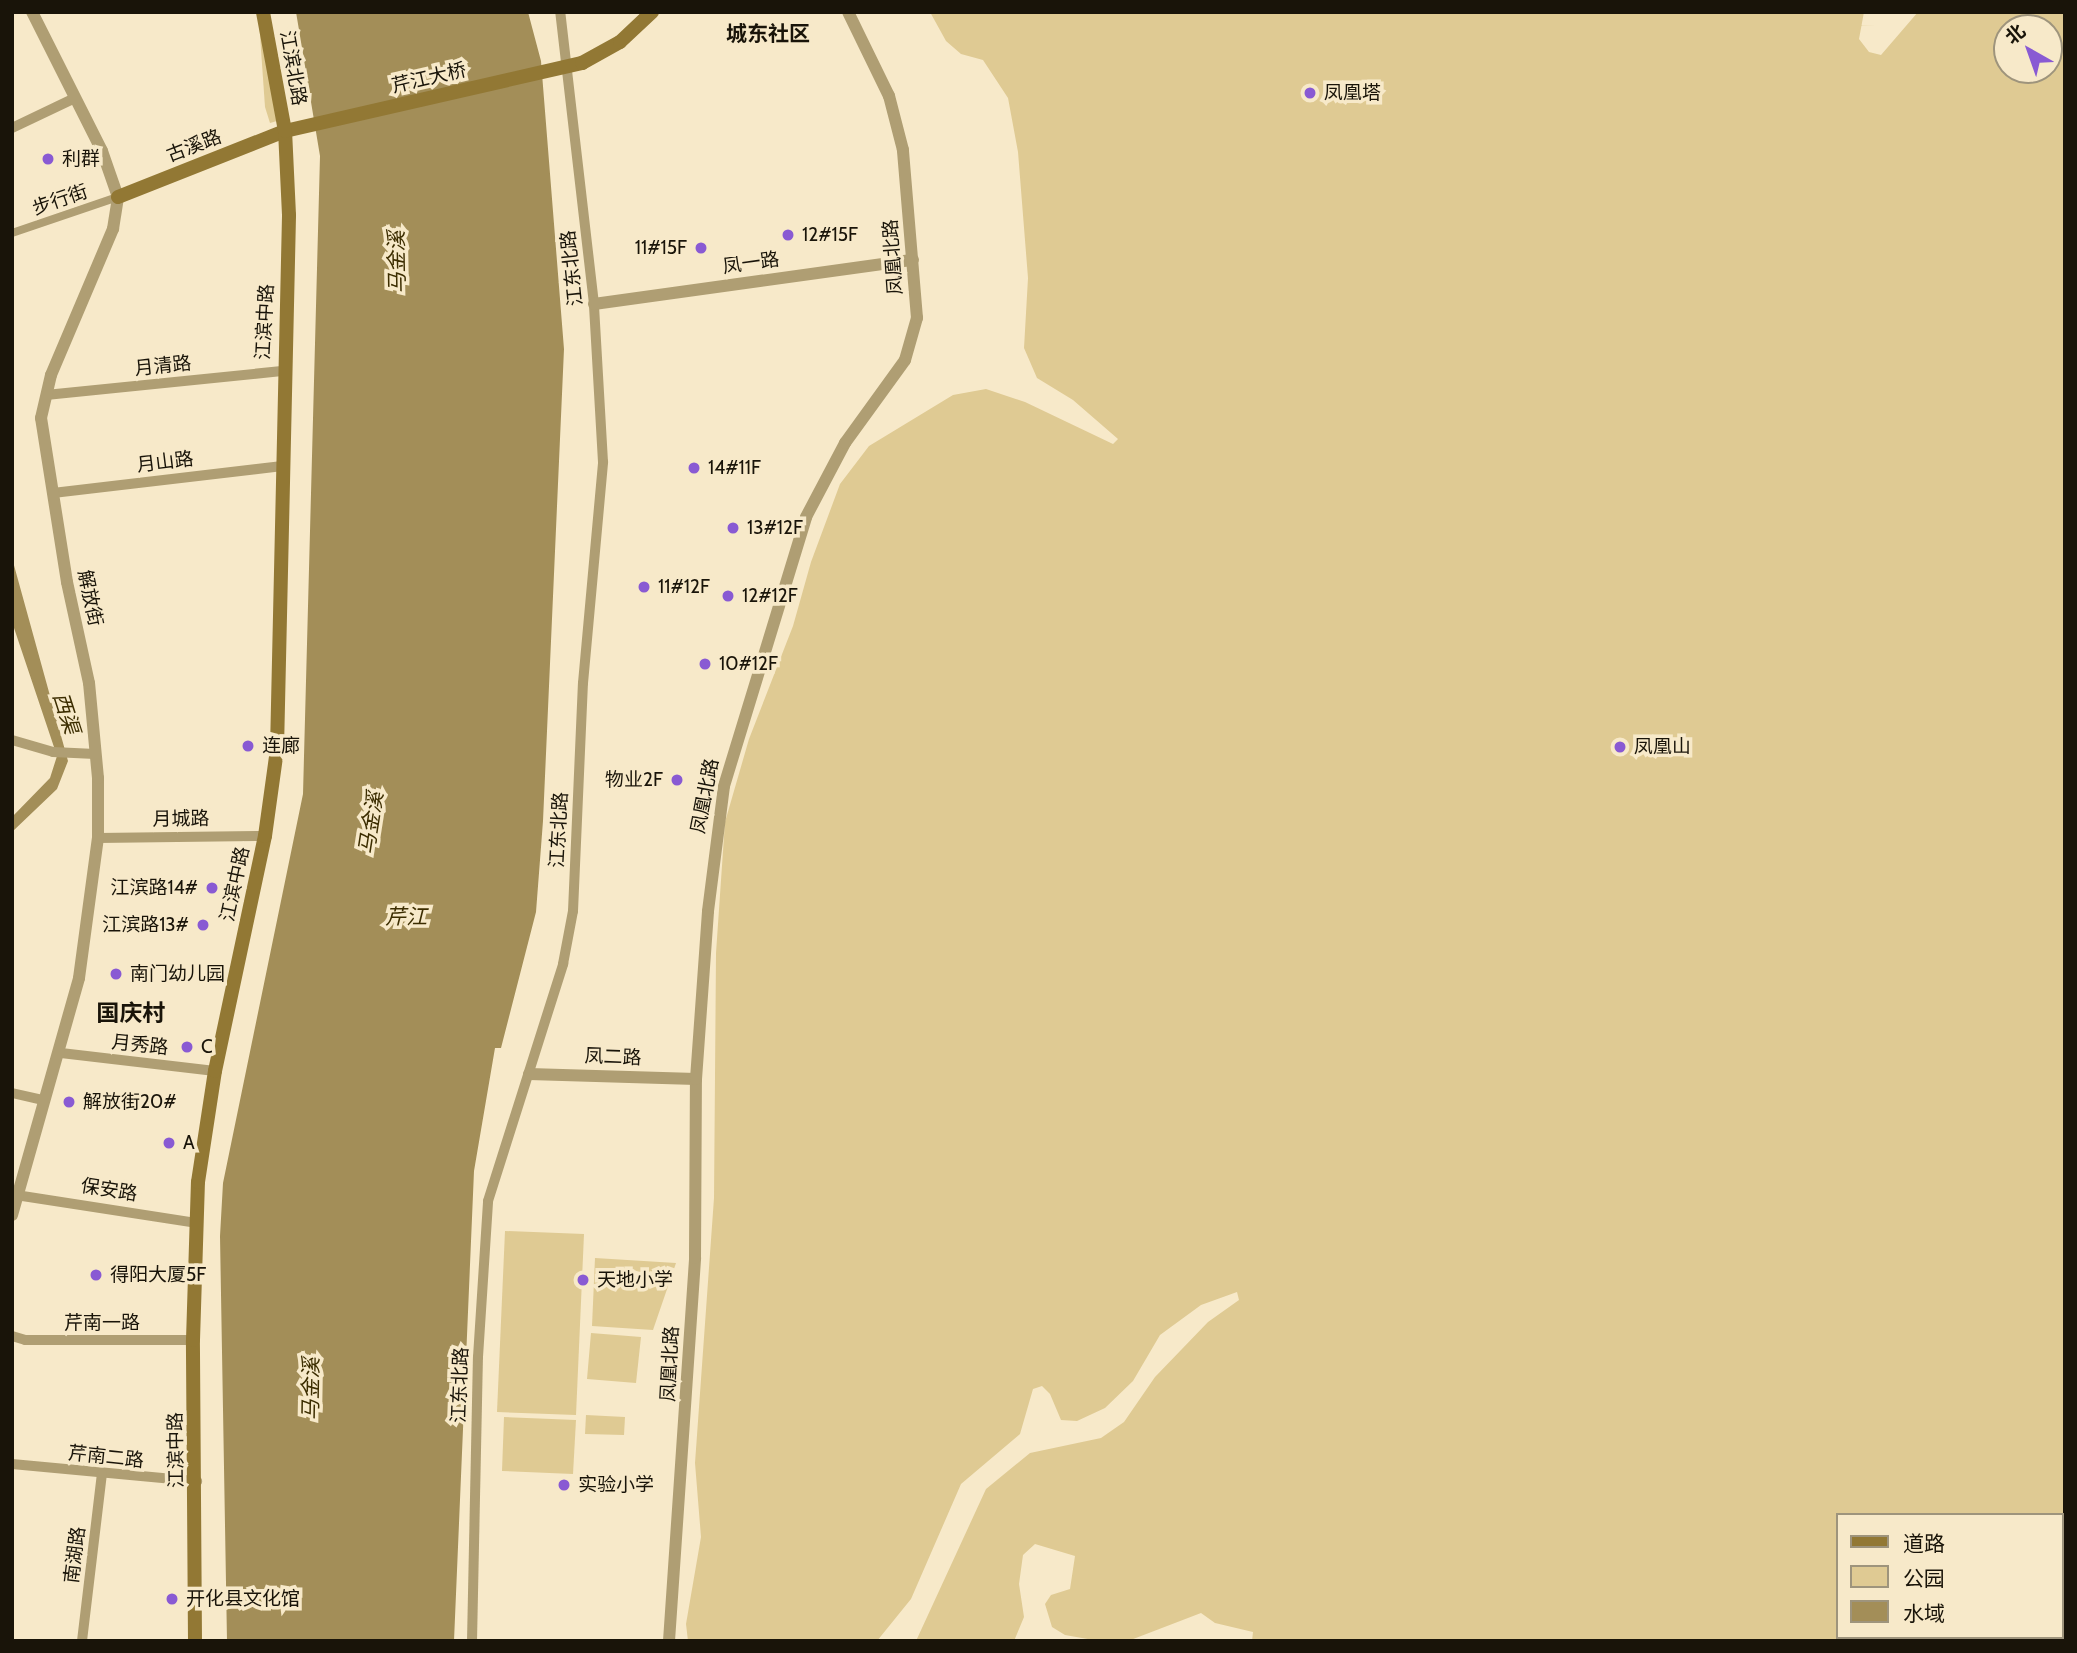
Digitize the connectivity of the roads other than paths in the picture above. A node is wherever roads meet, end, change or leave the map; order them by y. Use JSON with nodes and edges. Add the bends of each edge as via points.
{"nodes":[{"id":1,"x":32,"y":12,"type":"edge"},
{"id":2,"x":263,"y":12,"type":"edge"},
{"id":3,"x":560,"y":12,"type":"edge"},
{"id":4,"x":652,"y":12,"type":"edge"},
{"id":5,"x":848,"y":12,"type":"edge"},
{"id":6,"x":75,"y":98,"type":"junction"},
{"id":7,"x":12,"y":128,"type":"edge"},
{"id":8,"x":285,"y":131,"type":"junction"},
{"id":9,"x":118,"y":197,"type":"junction"},
{"id":10,"x":12,"y":233,"type":"edge"},
{"id":11,"x":913,"y":260,"type":"junction"},
{"id":12,"x":594,"y":304,"type":"junction"},
{"id":13,"x":282,"y":371,"type":"junction"},
{"id":14,"x":46,"y":395,"type":"junction"},
{"id":15,"x":282,"y":466,"type":"junction"},
{"id":16,"x":52,"y":493,"type":"junction"},
{"id":17,"x":12,"y":740,"type":"edge"},
{"id":18,"x":95,"y":754,"type":"junction"},
{"id":19,"x":265,"y":836,"type":"junction"},
{"id":20,"x":98,"y":838,"type":"junction"},
{"id":21,"x":61,"y":1053,"type":"junction"},
{"id":22,"x":215,"y":1071,"type":"junction"},
{"id":23,"x":529,"y":1074,"type":"junction"},
{"id":24,"x":696,"y":1079,"type":"junction"},
{"id":25,"x":12,"y":1093,"type":"edge"},
{"id":26,"x":42,"y":1100,"type":"junction"},
{"id":27,"x":16,"y":1195,"type":"junction"},
{"id":28,"x":12,"y":1215,"type":"edge"},
{"id":29,"x":196,"y":1223,"type":"junction"},
{"id":30,"x":12,"y":1336,"type":"edge"},
{"id":31,"x":193,"y":1340,"type":"junction"},
{"id":32,"x":12,"y":1464,"type":"edge"},
{"id":33,"x":102,"y":1474,"type":"junction"},
{"id":34,"x":197,"y":1481,"type":"junction"},
{"id":35,"x":82,"y":1641,"type":"edge"},
{"id":36,"x":195,"y":1641,"type":"edge"},
{"id":37,"x":472,"y":1641,"type":"edge"},
{"id":38,"x":669,"y":1641,"type":"edge"}],
"edges":[{"from":1,"to":6,"type":"street"},
{"from":2,"to":8,"type":"main road","name":"江滨北路"},
{"from":3,"to":12,"type":"street","name":"江东北路"},
{"from":4,"to":8,"type":"main road","name":"芹江大桥","via":[[620,42],[582,63]]},
{"from":5,"to":11,"type":"street","name":"凤凰北路","via":[[875,64],[897,124]]},
{"from":6,"to":7,"type":"street"},
{"from":6,"to":9,"type":"street"},
{"from":8,"to":9,"type":"main road","name":"古溪路"},
{"from":8,"to":13,"type":"main road","name":"江滨中路","via":[[289,215]]},
{"from":9,"to":10,"type":"street","name":"步行街"},
{"from":9,"to":14,"type":"street","name":"解放街","via":[[113,229]]},
{"from":11,"to":12,"type":"street","name":"凤一路"},
{"from":11,"to":24,"type":"street","name":"凤凰北路","via":[[914,341],[892,380],[845,443],[806,517],[738,733],[715,849]]},
{"from":12,"to":23,"type":"street","name":"江东北路","via":[[603,462],[583,683],[573,911],[563,964]]},
{"from":13,"to":14,"type":"street","name":"月清路"},
{"from":13,"to":15,"type":"main road","name":"江滨中路"},
{"from":14,"to":16,"type":"street","name":"解放街","via":[[41,435]]},
{"from":15,"to":16,"type":"street","name":"月山路"},
{"from":15,"to":19,"type":"main road","name":"江滨中路","via":[[277,749]]},
{"from":16,"to":18,"type":"street","name":"解放街","via":[[89,683]]},
{"from":17,"to":18,"type":"street","via":[[53,751]]},
{"from":18,"to":20,"type":"street","name":"解放街"},
{"from":19,"to":20,"type":"street","name":"月城路"},
{"from":19,"to":22,"type":"main road","name":"江滨中路"},
{"from":20,"to":21,"type":"street","name":"解放街","via":[[79,978]]},
{"from":21,"to":22,"type":"street","name":"月秀路"},
{"from":21,"to":26,"type":"street","name":"解放街"},
{"from":22,"to":29,"type":"main road","name":"江滨中路"},
{"from":23,"to":24,"type":"street","name":"凤二路"},
{"from":23,"to":37,"type":"street","name":"江东北路","via":[[488,1201],[478,1357]]},
{"from":24,"to":38,"type":"street","name":"凤凰北路","via":[[694,1284]]},
{"from":25,"to":26,"type":"street"},
{"from":26,"to":27,"type":"street","name":"解放街"},
{"from":27,"to":28,"type":"street","name":"解放街"},
{"from":27,"to":29,"type":"street","name":"保安路"},
{"from":29,"to":31,"type":"main road","name":"江滨中路"},
{"from":30,"to":31,"type":"street","name":"芹南一路","via":[[25,1340]]},
{"from":31,"to":34,"type":"main road","name":"江滨中路"},
{"from":32,"to":33,"type":"street","name":"芹南二路"},
{"from":33,"to":34,"type":"street","name":"芹南二路"},
{"from":33,"to":35,"type":"street","name":"南湖路"},
{"from":34,"to":36,"type":"main road","name":"江滨中路"}]}
